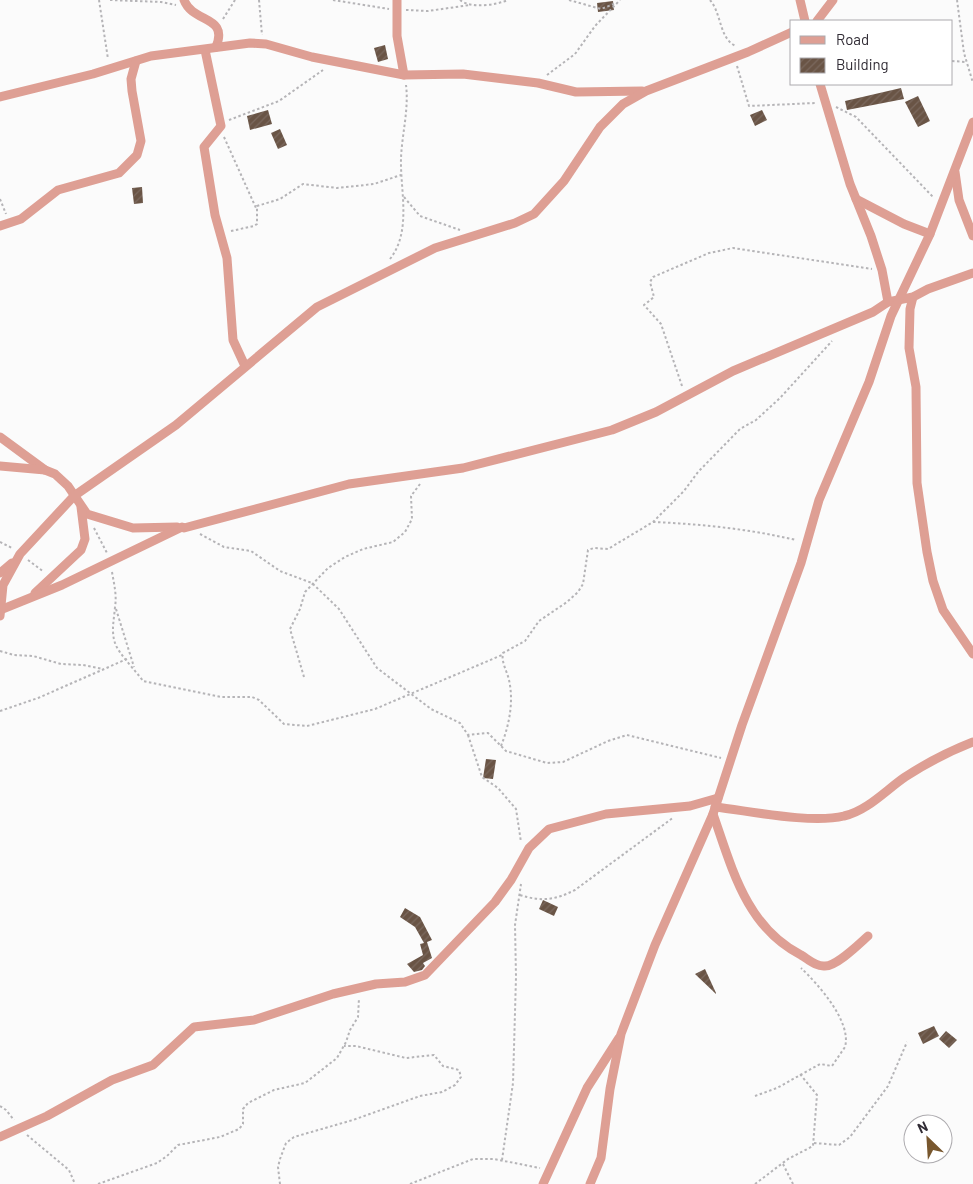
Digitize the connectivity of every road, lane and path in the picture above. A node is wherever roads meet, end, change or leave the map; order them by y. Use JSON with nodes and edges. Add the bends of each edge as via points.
{"nodes":[{"id":1,"x":99,"y":0,"type":"edge"},
{"id":2,"x":110,"y":0,"type":"edge"},
{"id":3,"x":184,"y":0,"type":"edge"},
{"id":4,"x":236,"y":0,"type":"edge"},
{"id":5,"x":258,"y":0,"type":"edge"},
{"id":6,"x":333,"y":0,"type":"edge"},
{"id":7,"x":460,"y":0,"type":"edge"},
{"id":8,"x":508,"y":0,"type":"edge"},
{"id":9,"x":569,"y":0,"type":"edge"},
{"id":10,"x":620,"y":0,"type":"edge"},
{"id":11,"x":710,"y":0,"type":"edge"},
{"id":12,"x":800,"y":0,"type":"edge"},
{"id":13,"x":833,"y":0,"type":"edge"},
{"id":14,"x":957,"y":0,"type":"edge"},
{"id":15,"x":616,"y":3,"type":"junction"},
{"id":16,"x":398,"y":5,"type":"edge"},
{"id":17,"x":470,"y":5,"type":"junction"},
{"id":18,"x":188,"y":10,"type":"junction"},
{"id":19,"x":805,"y":20,"type":"edge"},
{"id":20,"x":818,"y":20,"type":"edge"},
{"id":21,"x":217,"y":28,"type":"junction"},
{"id":22,"x":790,"y":33,"type":"edge"},
{"id":23,"x":263,"y":43,"type":"junction"},
{"id":24,"x":216,"y":47,"type":"junction"},
{"id":25,"x":204,"y":50,"type":"junction"},
{"id":26,"x":748,"y":52,"type":"junction"},
{"id":27,"x":735,"y":57,"type":"junction"},
{"id":28,"x":136,"y":61,"type":"junction"},
{"id":29,"x":953,"y":61,"type":"edge"},
{"id":30,"x":333,"y":62,"type":"junction"},
{"id":31,"x":966,"y":62,"type":"junction"},
{"id":32,"x":112,"y":68,"type":"junction"},
{"id":33,"x":404,"y":75,"type":"junction"},
{"id":34,"x":544,"y":76,"type":"dead end"},
{"id":35,"x":973,"y":83,"type":"edge"},
{"id":36,"x":820,"y":85,"type":"edge"},
{"id":37,"x":646,"y":91,"type":"junction"},
{"id":38,"x":0,"y":97,"type":"edge"},
{"id":39,"x":826,"y":104,"type":"junction"},
{"id":40,"x":973,"y":122,"type":"edge"},
{"id":41,"x":220,"y":123,"type":"junction"},
{"id":42,"x":954,"y":170,"type":"junction"},
{"id":43,"x":401,"y":175,"type":"junction"},
{"id":44,"x":403,"y":196,"type":"junction"},
{"id":45,"x":0,"y":199,"type":"edge"},
{"id":46,"x":856,"y":199,"type":"junction"},
{"id":47,"x":941,"y":206,"type":"junction"},
{"id":48,"x":256,"y":208,"type":"junction"},
{"id":49,"x":10,"y":223,"type":"junction"},
{"id":50,"x":0,"y":226,"type":"edge"},
{"id":51,"x":220,"y":232,"type":"junction"},
{"id":52,"x":930,"y":234,"type":"junction"},
{"id":53,"x":474,"y":235,"type":"junction"},
{"id":54,"x":973,"y":236,"type":"edge"},
{"id":55,"x":882,"y":270,"type":"junction"},
{"id":56,"x":973,"y":273,"type":"edge"},
{"id":57,"x":377,"y":276,"type":"junction"},
{"id":58,"x":913,"y":297,"type":"junction"},
{"id":59,"x":898,"y":299,"type":"junction"},
{"id":60,"x":888,"y":302,"type":"junction"},
{"id":61,"x":843,"y":324,"type":"junction"},
{"id":62,"x":245,"y":366,"type":"junction"},
{"id":63,"x":684,"y":397,"type":"junction"},
{"id":64,"x":0,"y":437,"type":"edge"},
{"id":65,"x":0,"y":466,"type":"edge"},
{"id":66,"x":45,"y":470,"type":"junction"},
{"id":67,"x":425,"y":475,"type":"junction"},
{"id":68,"x":74,"y":496,"type":"junction"},
{"id":69,"x":84,"y":510,"type":"junction"},
{"id":70,"x":653,"y":522,"type":"junction"},
{"id":71,"x":186,"y":527,"type":"junction"},
{"id":72,"x":0,"y":542,"type":"edge"},
{"id":73,"x":807,"y":542,"type":"junction"},
{"id":74,"x":19,"y":556,"type":"junction"},
{"id":75,"x":109,"y":561,"type":"junction"},
{"id":76,"x":0,"y":573,"type":"edge"},
{"id":77,"x":53,"y":578,"type":"junction"},
{"id":78,"x":312,"y":583,"type":"junction"},
{"id":79,"x":30,"y":598,"type":"junction"},
{"id":80,"x":116,"y":607,"type":"junction"},
{"id":81,"x":1,"y":612,"type":"edge"},
{"id":82,"x":0,"y":651,"type":"edge"},
{"id":83,"x":973,"y":654,"type":"edge"},
{"id":84,"x":502,"y":655,"type":"junction"},
{"id":85,"x":127,"y":659,"type":"junction"},
{"id":86,"x":103,"y":669,"type":"junction"},
{"id":87,"x":136,"y":670,"type":"junction"},
{"id":88,"x":304,"y":678,"type":"dead end"},
{"id":89,"x":413,"y":693,"type":"junction"},
{"id":90,"x":0,"y":711,"type":"edge"},
{"id":91,"x":468,"y":735,"type":"junction"},
{"id":92,"x":973,"y":742,"type":"edge"},
{"id":93,"x":501,"y":747,"type":"junction"},
{"id":94,"x":731,"y":760,"type":"junction"},
{"id":95,"x":715,"y":806,"type":"junction"},
{"id":96,"x":674,"y":817,"type":"dead end"},
{"id":97,"x":524,"y":855,"type":"junction"},
{"id":98,"x":522,"y":879,"type":"dead end"},
{"id":99,"x":520,"y":895,"type":"junction"},
{"id":100,"x":868,"y":936,"type":"dead end"},
{"id":101,"x":800,"y":966,"type":"dead end"},
{"id":102,"x":359,"y":988,"type":"junction"},
{"id":103,"x":621,"y":1034,"type":"junction"},
{"id":104,"x":907,"y":1042,"type":"dead end"},
{"id":105,"x":344,"y":1046,"type":"junction"},
{"id":106,"x":800,"y":1074,"type":"junction"},
{"id":107,"x":755,"y":1096,"type":"dead end"},
{"id":108,"x":0,"y":1106,"type":"edge"},
{"id":109,"x":21,"y":1128,"type":"junction"},
{"id":110,"x":0,"y":1137,"type":"edge"},
{"id":111,"x":814,"y":1143,"type":"junction"},
{"id":112,"x":502,"y":1160,"type":"junction"},
{"id":113,"x":783,"y":1163,"type":"junction"},
{"id":114,"x":550,"y":1170,"type":"junction"},
{"id":115,"x":75,"y":1184,"type":"edge"},
{"id":116,"x":98,"y":1184,"type":"edge"},
{"id":117,"x":280,"y":1184,"type":"edge"},
{"id":118,"x":410,"y":1184,"type":"edge"},
{"id":119,"x":543,"y":1184,"type":"edge"},
{"id":120,"x":590,"y":1184,"type":"edge"},
{"id":121,"x":754,"y":1184,"type":"edge"},
{"id":122,"x":793,"y":1184,"type":"edge"}],
"edges":[{"from":1,"to":32,"type":"path"},
{"from":2,"to":18,"type":"path","via":[[161,2]]},
{"from":3,"to":18,"type":"street"},
{"from":4,"to":21,"type":"path"},
{"from":5,"to":23,"type":"path"},
{"from":6,"to":16,"type":"path"},
{"from":7,"to":17,"type":"path"},
{"from":8,"to":17,"type":"path"},
{"from":9,"to":15,"type":"path","via":[[601,9]]},
{"from":10,"to":15,"type":"path"},
{"from":11,"to":26,"type":"path","via":[[720,15],[723,32],[730,44]]},
{"from":12,"to":19,"type":"street"},
{"from":13,"to":20,"type":"street"},
{"from":14,"to":31,"type":"path"},
{"from":15,"to":34,"type":"path","via":[[575,54]]},
{"from":16,"to":17,"type":"path","via":[[428,11]]},
{"from":16,"to":33,"type":"street","via":[[397,36]]},
{"from":18,"to":21,"type":"street"},
{"from":21,"to":24,"type":"street"},
{"from":22,"to":26,"type":"street"},
{"from":23,"to":24,"type":"street"},
{"from":23,"to":30,"type":"street"},
{"from":24,"to":25,"type":"street"},
{"from":25,"to":28,"type":"street"},
{"from":25,"to":41,"type":"street"},
{"from":26,"to":27,"type":"street"},
{"from":27,"to":37,"type":"street"},
{"from":27,"to":39,"type":"path","via":[[749,106]]},
{"from":28,"to":32,"type":"street"},
{"from":28,"to":49,"type":"street","via":[[132,85],[141,141],[137,155],[119,173],[58,190],[21,220]]},
{"from":29,"to":31,"type":"path"},
{"from":30,"to":33,"type":"street"},
{"from":30,"to":41,"type":"path","via":[[279,101]]},
{"from":31,"to":35,"type":"path"},
{"from":32,"to":38,"type":"street"},
{"from":33,"to":37,"type":"street","via":[[481,75],[576,92]]},
{"from":33,"to":43,"type":"path","via":[[406,96]]},
{"from":36,"to":39,"type":"street"},
{"from":37,"to":53,"type":"street","via":[[612,112],[564,181],[534,214]]},
{"from":39,"to":46,"type":"street"},
{"from":39,"to":47,"type":"path","via":[[856,116]]},
{"from":40,"to":42,"type":"street"},
{"from":41,"to":48,"type":"path","via":[[227,148]]},
{"from":41,"to":51,"type":"street","via":[[204,147]]},
{"from":42,"to":47,"type":"street"},
{"from":42,"to":54,"type":"street","via":[[959,200]]},
{"from":43,"to":44,"type":"path"},
{"from":43,"to":48,"type":"path","via":[[374,184],[337,188],[303,184],[280,199]]},
{"from":44,"to":53,"type":"path","via":[[420,216]]},
{"from":44,"to":57,"type":"path","via":[[398,244]]},
{"from":45,"to":49,"type":"path"},
{"from":46,"to":52,"type":"street"},
{"from":46,"to":55,"type":"street"},
{"from":47,"to":52,"type":"street"},
{"from":48,"to":51,"type":"path","via":[[258,221],[254,226]]},
{"from":49,"to":50,"type":"street"},
{"from":51,"to":62,"type":"street","via":[[228,258],[233,340]]},
{"from":52,"to":59,"type":"street"},
{"from":53,"to":57,"type":"street","via":[[434,248]]},
{"from":55,"to":60,"type":"street"},
{"from":55,"to":63,"type":"path","via":[[733,248],[709,253],[653,277],[650,282],[654,297],[644,305],[661,324],[678,369]]},
{"from":56,"to":58,"type":"street"},
{"from":57,"to":62,"type":"street","via":[[327,300]]},
{"from":58,"to":59,"type":"street"},
{"from":58,"to":83,"type":"street","via":[[909,316],[909,348],[916,387],[917,483],[927,552],[941,604],[951,625]]},
{"from":59,"to":60,"type":"street"},
{"from":59,"to":73,"type":"street","via":[[869,382],[819,500]]},
{"from":60,"to":61,"type":"street"},
{"from":61,"to":63,"type":"street","via":[[733,371]]},
{"from":61,"to":70,"type":"path","via":[[831,343],[780,398],[756,420],[740,429]]},
{"from":62,"to":68,"type":"street","via":[[164,435]]},
{"from":63,"to":67,"type":"street","via":[[612,430]]},
{"from":64,"to":66,"type":"street"},
{"from":65,"to":66,"type":"street"},
{"from":66,"to":68,"type":"street","via":[[63,480]]},
{"from":67,"to":71,"type":"street","via":[[349,484]]},
{"from":67,"to":78,"type":"path","via":[[411,496],[412,519],[394,542],[363,548],[345,557]]},
{"from":68,"to":69,"type":"street"},
{"from":68,"to":74,"type":"street"},
{"from":69,"to":71,"type":"street","via":[[132,528]]},
{"from":69,"to":75,"type":"path","via":[[104,544]]},
{"from":69,"to":77,"type":"street","via":[[85,540],[81,550]]},
{"from":70,"to":73,"type":"path","via":[[762,532]]},
{"from":70,"to":84,"type":"path","via":[[608,549],[588,550],[583,584],[578,592],[539,621],[525,641]]},
{"from":71,"to":75,"type":"street"},
{"from":71,"to":78,"type":"path","via":[[224,547],[251,551],[280,571]]},
{"from":72,"to":74,"type":"path"},
{"from":73,"to":94,"type":"street"},
{"from":74,"to":76,"type":"street"},
{"from":74,"to":77,"type":"path"},
{"from":74,"to":81,"type":"street","via":[[3,585]]},
{"from":75,"to":79,"type":"street"},
{"from":75,"to":80,"type":"path"},
{"from":77,"to":79,"type":"street"},
{"from":78,"to":88,"type":"path","via":[[290,629]]},
{"from":78,"to":89,"type":"path","via":[[339,610],[377,668]]},
{"from":79,"to":81,"type":"street"},
{"from":80,"to":85,"type":"path","via":[[114,642]]},
{"from":80,"to":87,"type":"path"},
{"from":82,"to":86,"type":"path","via":[[14,656],[33,656],[61,664]]},
{"from":84,"to":89,"type":"path"},
{"from":84,"to":93,"type":"path","via":[[510,692],[508,727]]},
{"from":85,"to":86,"type":"path"},
{"from":85,"to":87,"type":"path"},
{"from":86,"to":90,"type":"path"},
{"from":87,"to":89,"type":"path","via":[[148,684],[169,685],[221,697],[252,696],[284,724],[296,726],[375,709]]},
{"from":89,"to":91,"type":"path","via":[[431,709],[460,723]]},
{"from":91,"to":93,"type":"path","via":[[488,733]]},
{"from":91,"to":97,"type":"path","via":[[482,777],[498,788],[516,809]]},
{"from":92,"to":95,"type":"street","via":[[907,776],[862,809],[843,817],[771,815]]},
{"from":93,"to":94,"type":"path","via":[[547,764],[563,762],[627,735]]},
{"from":94,"to":95,"type":"street"},
{"from":95,"to":97,"type":"street","via":[[626,812],[560,825],[538,836]]},
{"from":95,"to":100,"type":"street","via":[[737,884],[762,925],[785,946],[824,966],[831,965]]},
{"from":95,"to":103,"type":"street"},
{"from":96,"to":99,"type":"path","via":[[560,898],[535,900]]},
{"from":97,"to":102,"type":"street","via":[[495,902],[431,971],[405,982]]},
{"from":98,"to":99,"type":"path"},
{"from":99,"to":112,"type":"path","via":[[515,925],[513,1083]]},
{"from":101,"to":106,"type":"path","via":[[827,996],[846,1043],[842,1055],[832,1066],[820,1064]]},
{"from":102,"to":105,"type":"path","via":[[358,1017]]},
{"from":102,"to":109,"type":"street","via":[[254,1020],[194,1027],[153,1065],[112,1080]]},
{"from":103,"to":114,"type":"street","via":[[587,1088]]},
{"from":103,"to":120,"type":"street","via":[[601,1158]]},
{"from":104,"to":111,"type":"path","via":[[888,1086],[850,1137],[839,1145]]},
{"from":105,"to":116,"type":"path","via":[[332,1063],[305,1083],[274,1090],[248,1103],[243,1109],[243,1124],[239,1129],[220,1137],[178,1144],[156,1162]]},
{"from":105,"to":117,"type":"path","via":[[406,1058],[434,1055],[443,1066],[459,1070],[461,1077],[455,1085],[442,1092],[294,1136],[282,1152],[278,1168]]},
{"from":106,"to":107,"type":"path"},
{"from":106,"to":111,"type":"path","via":[[817,1095]]},
{"from":108,"to":109,"type":"path"},
{"from":109,"to":110,"type":"street"},
{"from":109,"to":115,"type":"path","via":[[35,1144],[69,1170]]},
{"from":111,"to":113,"type":"path","via":[[811,1149]]},
{"from":112,"to":114,"type":"path"},
{"from":112,"to":118,"type":"path","via":[[485,1158],[462,1162]]},
{"from":113,"to":121,"type":"path"},
{"from":113,"to":122,"type":"path"},
{"from":114,"to":119,"type":"street"}]}
